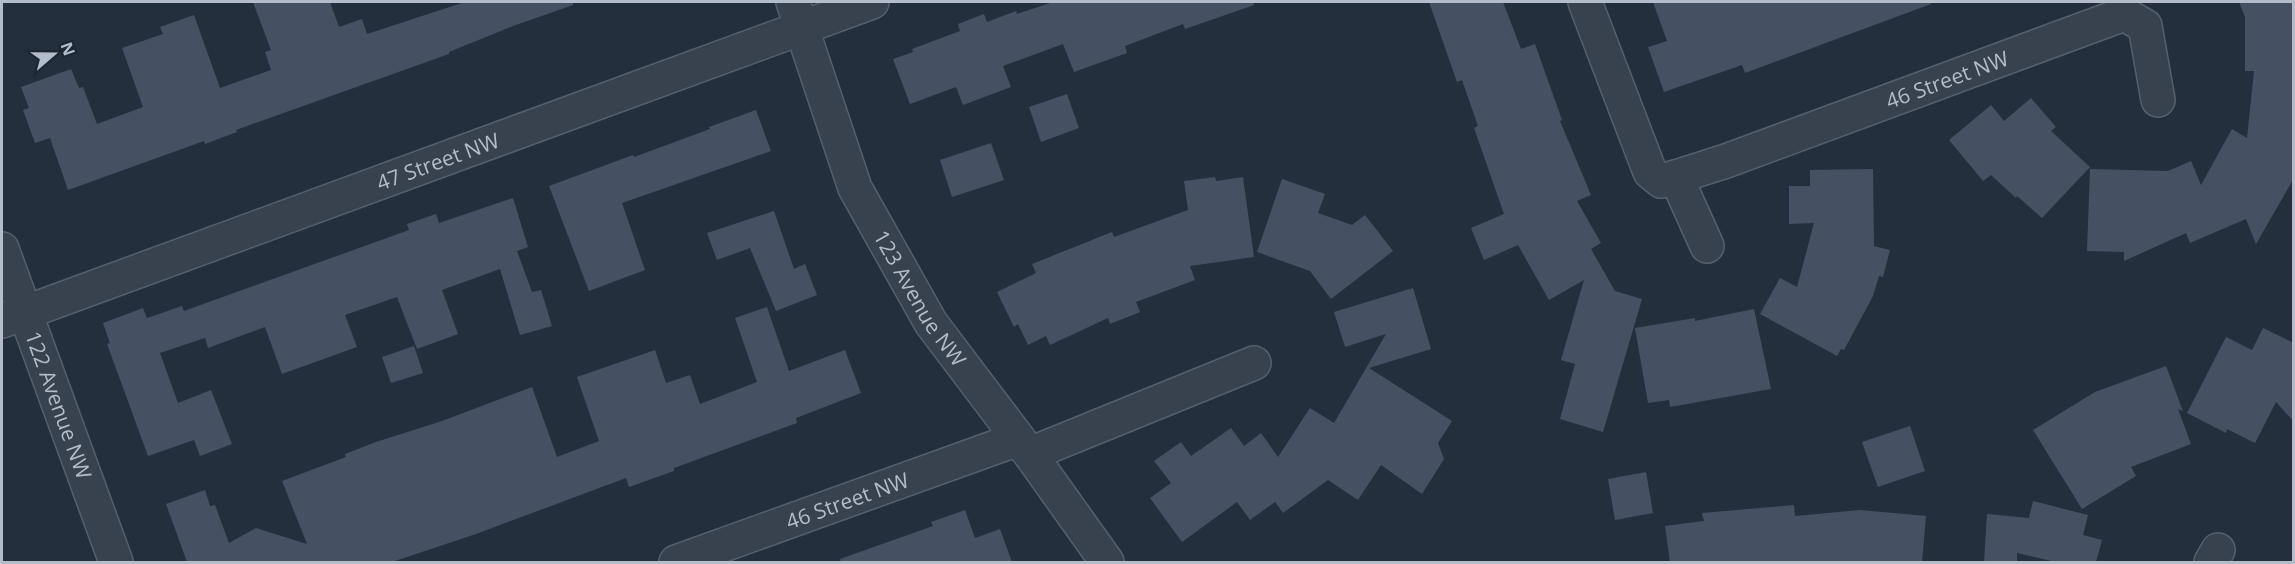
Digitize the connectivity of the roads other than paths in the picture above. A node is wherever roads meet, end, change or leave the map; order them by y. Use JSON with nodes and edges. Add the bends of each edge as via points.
{"nodes":[{"id":1,"x":872,"y":2,"type":"edge"},
{"id":2,"x":1585,"y":2,"type":"edge"},
{"id":3,"x":798,"y":15,"type":"edge"},
{"id":4,"x":2158,"y":100,"type":"dead end"},
{"id":5,"x":1676,"y":177,"type":"junction"},
{"id":6,"x":1707,"y":246,"type":"dead end"},
{"id":7,"x":2,"y":249,"type":"edge"},
{"id":8,"x":13,"y":317,"type":"edge"},
{"id":9,"x":1254,"y":363,"type":"dead end"},
{"id":10,"x":1024,"y":447,"type":"junction"},
{"id":11,"x":116,"y":562,"type":"edge"},
{"id":12,"x":676,"y":562,"type":"edge"},
{"id":13,"x":1107,"y":562,"type":"edge"}],
"edges":[{"from":1,"to":3,"type":"street","name":"47 Street NW"},
{"from":2,"to":5,"type":"street","via":[[1650,172],[1661,181]]},
{"from":3,"to":8,"type":"street","name":"47 Street NW"},
{"from":3,"to":10,"type":"street","name":"123 Avenue NW","via":[[855,188],[931,323]]},
{"from":4,"to":5,"type":"street","name":"46 Street NW","via":[[2145,26],[2124,14]]},
{"from":5,"to":6,"type":"street"},
{"from":7,"to":8,"type":"street","name":"122 Avenue NW"},
{"from":8,"to":11,"type":"street","name":"122 Avenue NW"},
{"from":9,"to":10,"type":"street","name":"46 Street NW"},
{"from":10,"to":12,"type":"street","name":"46 Street NW"},
{"from":10,"to":13,"type":"street","name":"123 Avenue NW"}]}
